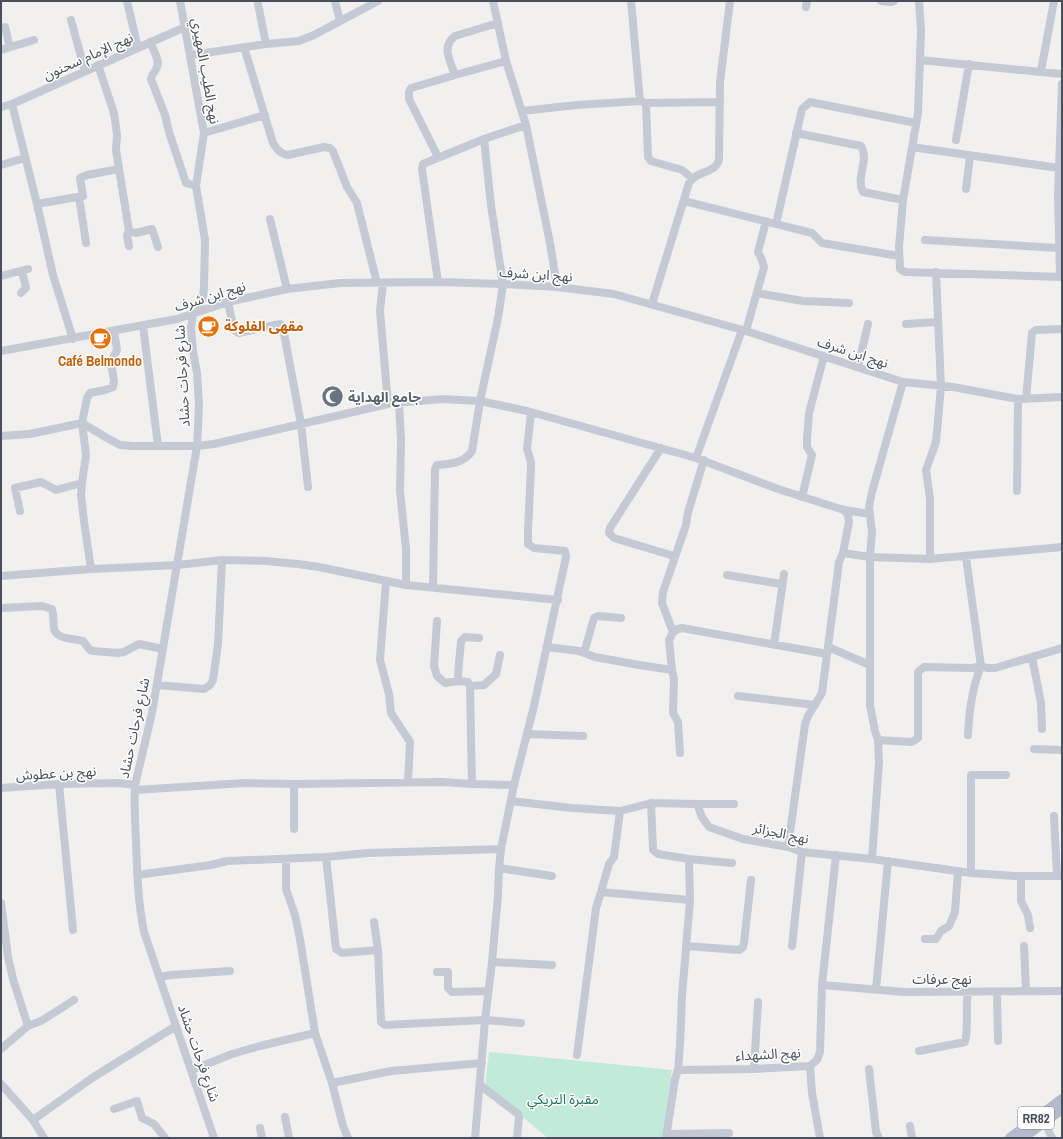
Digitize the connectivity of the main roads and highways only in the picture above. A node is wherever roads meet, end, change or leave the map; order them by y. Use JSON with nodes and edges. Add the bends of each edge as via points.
{"nodes":[{"id":1,"x":1062,"y":1099,"type":"edge"},
{"id":2,"x":1062,"y":1109,"type":"edge"},
{"id":3,"x":1043,"y":1118,"type":"junction"},
{"id":4,"x":1010,"y":1138,"type":"edge"},
{"id":5,"x":1023,"y":1138,"type":"edge"}],
"edges":[{"from":1,"to":3,"type":"main road","number":"RR82"},
{"from":2,"to":3,"type":"main road","number":"RR82"},
{"from":3,"to":4,"type":"main road","number":"RR82"},
{"from":3,"to":5,"type":"main road","number":"RR82"}]}
